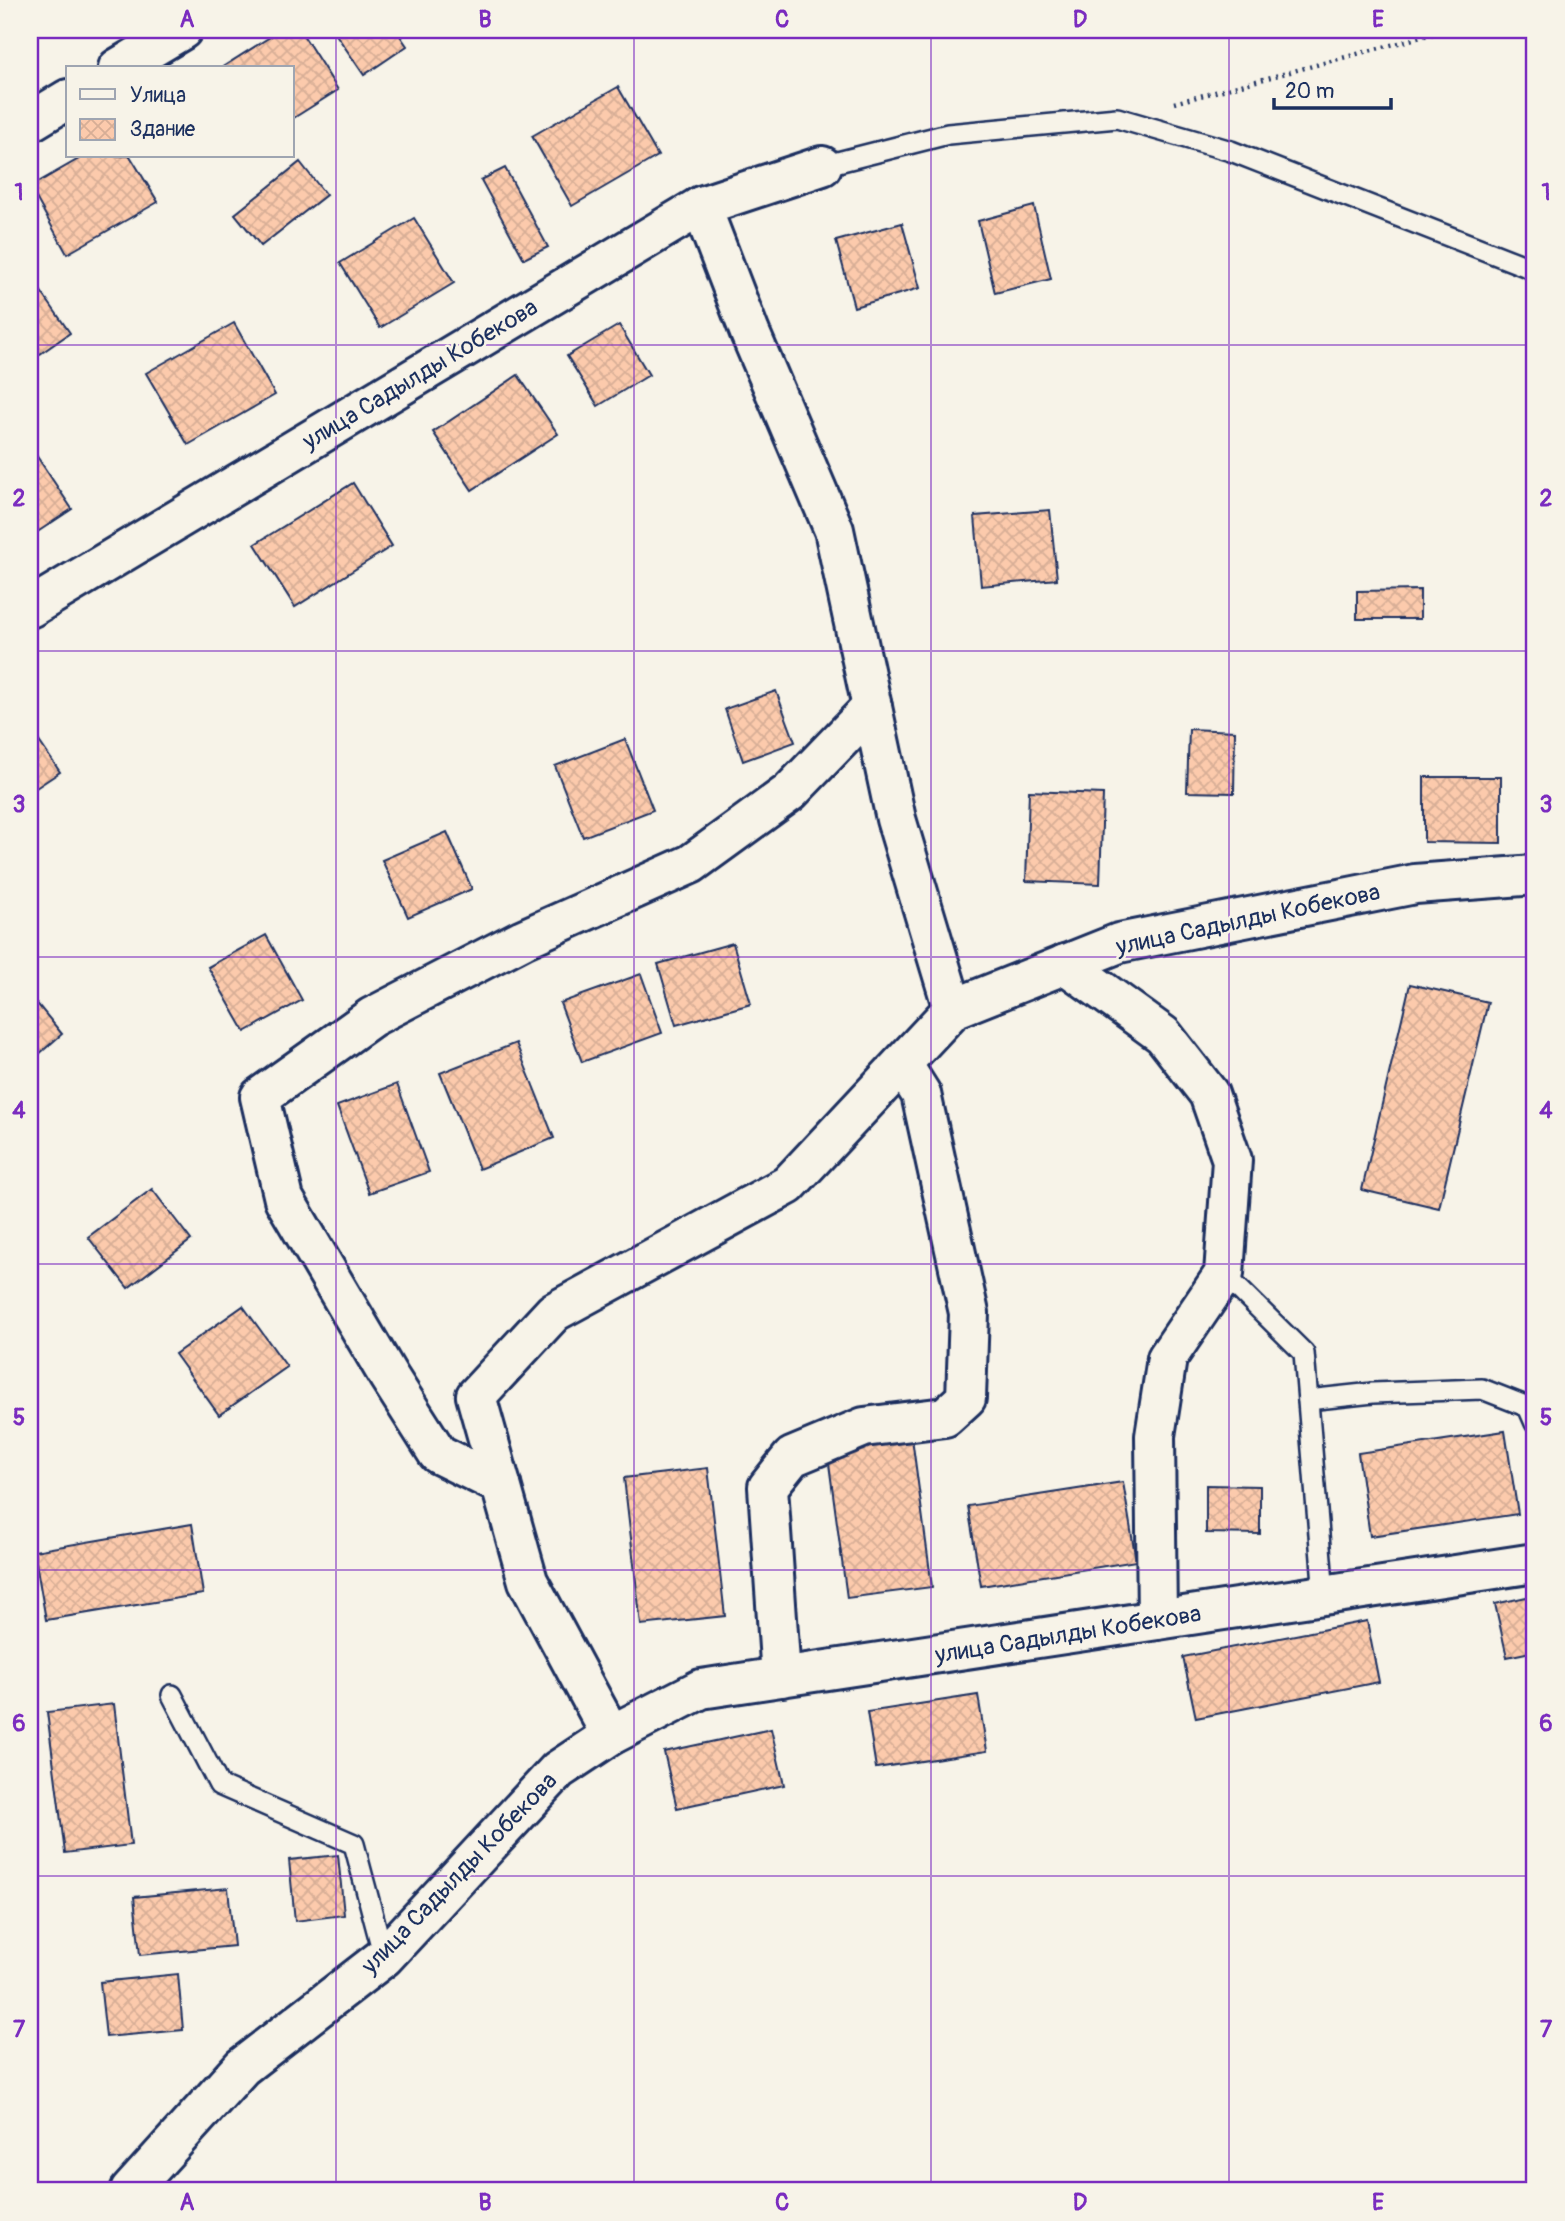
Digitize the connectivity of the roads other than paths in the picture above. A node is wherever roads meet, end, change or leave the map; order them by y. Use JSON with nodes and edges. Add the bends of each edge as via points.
{"nodes":[{"id":1,"x":182,"y":30,"type":"edge"},
{"id":2,"x":121,"y":66,"type":"edge"},
{"id":3,"x":66,"y":100,"type":"edge"},
{"id":4,"x":30,"y":122,"type":"edge"},
{"id":5,"x":822,"y":166,"type":"joint"},
{"id":6,"x":701,"y":206,"type":"junction"},
{"id":7,"x":1535,"y":270,"type":"edge"},
{"id":8,"x":30,"y":608,"type":"edge"},
{"id":9,"x":872,"y":707,"type":"junction"},
{"id":10,"x":1535,"y":875,"type":"edge"},
{"id":11,"x":1065,"y":964,"type":"junction"},
{"id":12,"x":953,"y":1009,"type":"junction"},
{"id":13,"x":902,"y":1063,"type":"junction"},
{"id":14,"x":1224,"y":1273,"type":"junction"},
{"id":15,"x":1308,"y":1400,"type":"junction"},
{"id":16,"x":1535,"y":1423,"type":"edge"},
{"id":17,"x":501,"y":1485,"type":"junction"},
{"id":18,"x":1535,"y":1563,"type":"edge"},
{"id":19,"x":1324,"y":1595,"type":"junction"},
{"id":20,"x":1157,"y":1620,"type":"junction"},
{"id":21,"x":781,"y":1677,"type":"junction"},
{"id":22,"x":172,"y":1695,"type":"dead end"},
{"id":23,"x":611,"y":1735,"type":"junction"},
{"id":24,"x":384,"y":1957,"type":"junction"},
{"id":25,"x":130,"y":2191,"type":"edge"}],
"edges":[{"from":1,"to":2,"type":"street"},
{"from":3,"to":4,"type":"street"},
{"from":5,"to":6,"type":"street","name":"улица Садылды Кобекова"},
{"from":5,"to":7,"type":"lane","via":[[948,134],[1117,118],[1230,151]]},
{"from":6,"to":8,"type":"street","name":"улица Садылды Кобекова"},
{"from":6,"to":9,"type":"street","via":[[834,530]]},
{"from":9,"to":12,"type":"street","via":[[896,819]]},
{"from":9,"to":17,"type":"street","via":[[790,792],[691,864],[523,939],[372,1017],[260,1097],[284,1199],[389,1377],[438,1454]]},
{"from":10,"to":11,"type":"street","name":"улица Садылды Кобекова","via":[[1415,884],[1119,943]]},
{"from":11,"to":12,"type":"street","name":"улица Садылды Кобекова"},
{"from":11,"to":14,"type":"street","via":[[1163,1035],[1209,1094],[1232,1160]]},
{"from":12,"to":13,"type":"street","name":"улица Садылды Кобекова"},
{"from":13,"to":17,"type":"street","name":"улица Садылды Кобекова","via":[[788,1185],[554,1312],[476,1396]]},
{"from":13,"to":21,"type":"street","via":[[921,1094],[969,1313],[966,1398],[945,1417],[864,1427],[792,1457],[768,1488]]},
{"from":14,"to":15,"type":"lane","via":[[1304,1353]]},
{"from":14,"to":20,"type":"street","via":[[1167,1358],[1155,1436]]},
{"from":15,"to":16,"type":"lane","via":[[1482,1389],[1528,1407]]},
{"from":15,"to":19,"type":"lane"},
{"from":17,"to":23,"type":"street","name":"улица Садылды Кобекова","via":[[528,1581]]},
{"from":18,"to":19,"type":"street","name":"улица Садылды Кобекова"},
{"from":19,"to":20,"type":"street","name":"улица Садылды Кобекова"},
{"from":20,"to":21,"type":"street","name":"улица Садылды Кобекова"},
{"from":21,"to":23,"type":"street","name":"улица Садылды Кобекова","via":[[701,1689]]},
{"from":22,"to":24,"type":"lane","via":[[219,1785],[354,1844]]},
{"from":23,"to":24,"type":"street","name":"улица Садылды Кобекова","via":[[558,1770]]},
{"from":24,"to":25,"type":"street","name":"улица Садылды Кобекова","via":[[242,2067]]}]}
